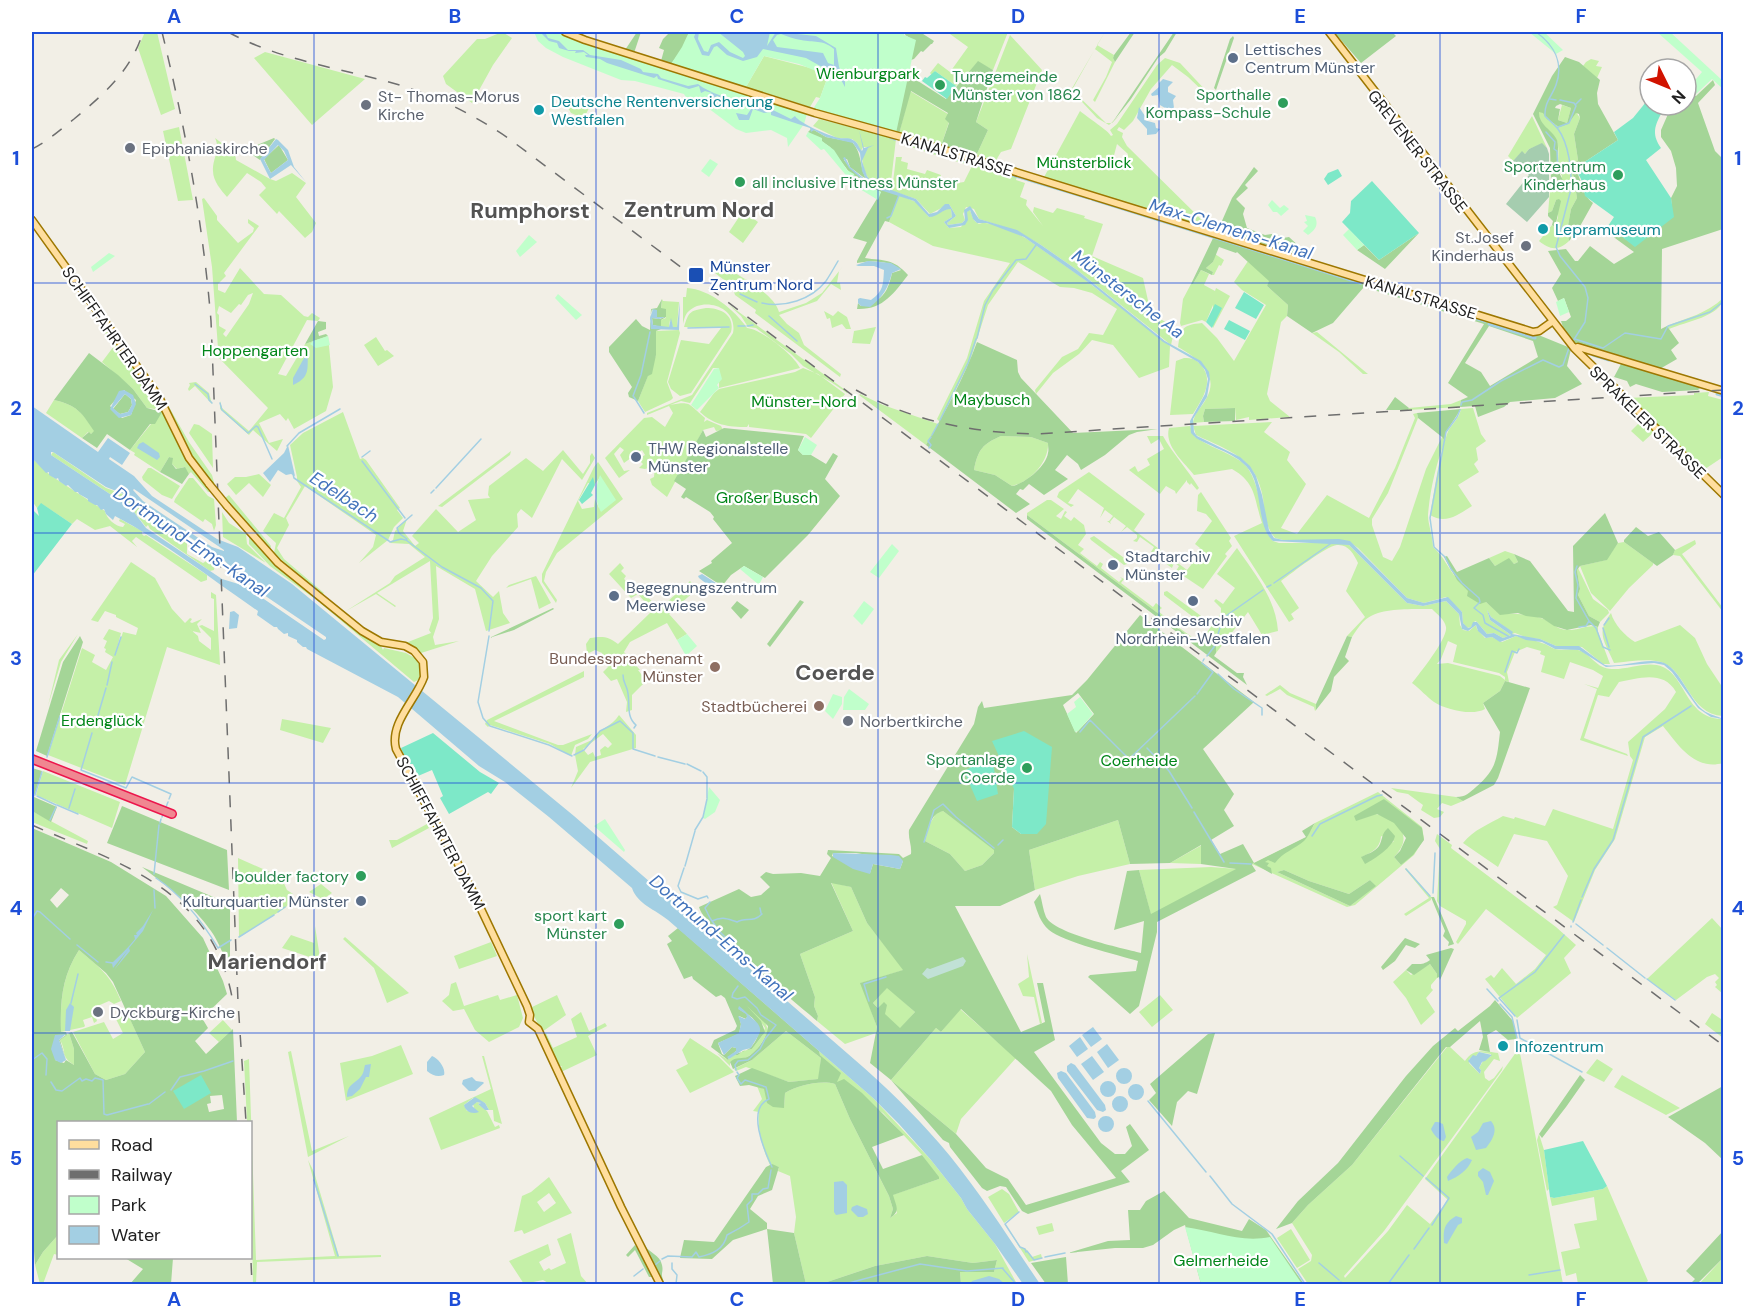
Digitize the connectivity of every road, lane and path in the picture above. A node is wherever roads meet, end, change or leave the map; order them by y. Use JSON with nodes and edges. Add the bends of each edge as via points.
{"nodes":[{"id":1,"x":565,"y":32,"type":"edge"},
{"id":2,"x":1327,"y":32,"type":"edge"},
{"id":3,"x":32,"y":220,"type":"edge"},
{"id":4,"x":1534,"y":297,"type":"junction"},
{"id":5,"x":1553,"y":321,"type":"junction"},
{"id":6,"x":1572,"y":346,"type":"junction"},
{"id":7,"x":1724,"y":392,"type":"edge"},
{"id":8,"x":1724,"y":495,"type":"edge"},
{"id":9,"x":32,"y":759,"type":"edge"},
{"id":10,"x":172,"y":814,"type":"dead end"},
{"id":11,"x":660,"y":1284,"type":"edge"}],
"edges":[{"from":1,"to":5,"type":"main road","name":"KANALSTRASSE","via":[[815,114],[909,139],[1533,332]]},
{"from":2,"to":4,"type":"main road","name":"GREVENER STRASSE"},
{"from":2,"to":4,"type":"main road","name":"GREVENER STRASSE"},
{"from":3,"to":11,"type":"main road","name":"SCHIFFFAHRTER DAMM","bridge":true,"via":[[159,397],[189,458],[227,506],[278,563],[362,631],[381,642],[407,647],[423,662],[423,679],[395,733],[397,750],[476,898],[527,1005],[529,1022],[538,1029]]},
{"from":4,"to":5,"type":"main road","name":"GREVENER STRASSE"},
{"from":5,"to":6,"type":"main road","name":"GREVENER STRASSE"},
{"from":6,"to":7,"type":"main road"},
{"from":6,"to":8,"type":"main road","name":"SPRAKELER STRASSE"},
{"from":9,"to":10,"type":"highway"}]}
